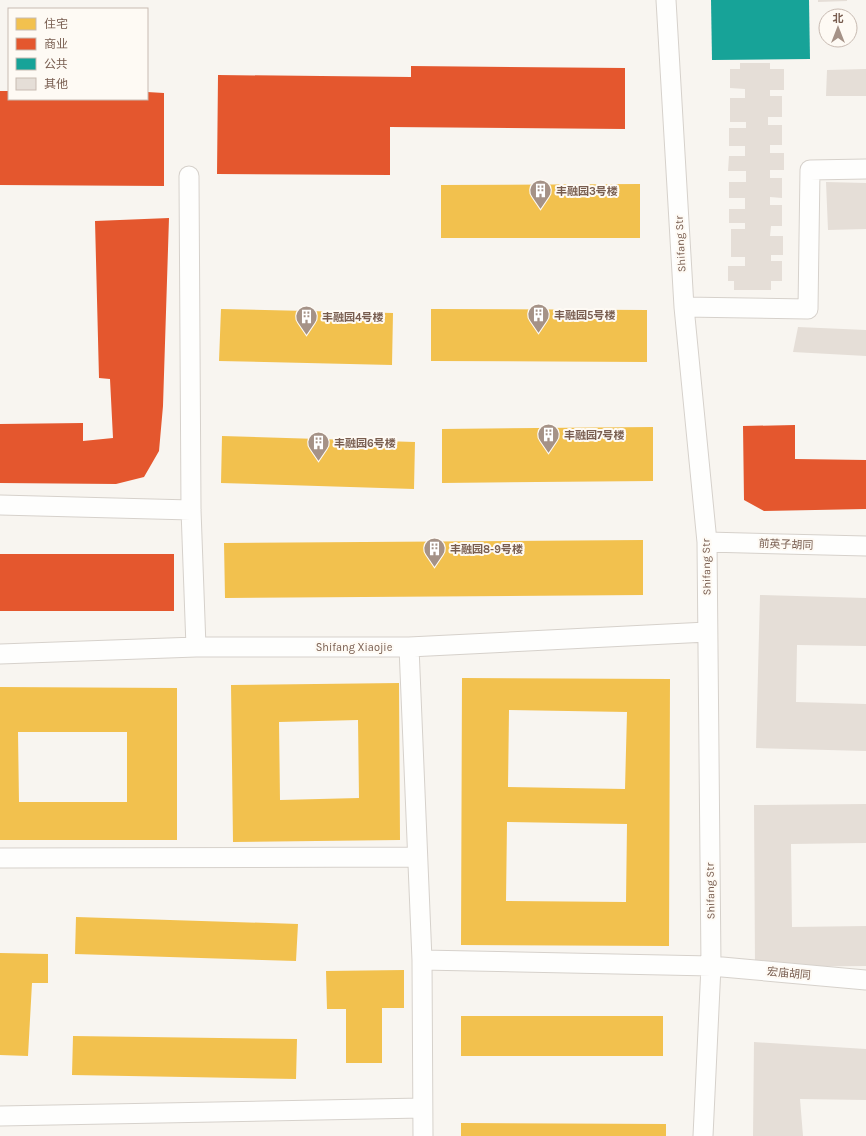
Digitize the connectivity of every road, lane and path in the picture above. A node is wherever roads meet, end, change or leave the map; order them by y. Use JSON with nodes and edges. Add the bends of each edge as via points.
{"nodes":[{"id":1,"x":666,"y":0,"type":"edge"},
{"id":2,"x":866,"y":169,"type":"edge"},
{"id":3,"x":189,"y":176,"type":"dead end"},
{"id":4,"x":684,"y":306,"type":"junction"},
{"id":5,"x":0,"y":505,"type":"edge"},
{"id":6,"x":191,"y":510,"type":"junction"},
{"id":7,"x":707,"y":542,"type":"junction"},
{"id":8,"x":866,"y":546,"type":"edge"},
{"id":9,"x":707,"y":632,"type":"junction"},
{"id":10,"x":196,"y":647,"type":"junction"},
{"id":11,"x":409,"y":647,"type":"junction"},
{"id":12,"x":0,"y":654,"type":"edge"},
{"id":13,"x":417,"y":857,"type":"junction"},
{"id":14,"x":0,"y":858,"type":"edge"},
{"id":15,"x":422,"y":960,"type":"junction"},
{"id":16,"x":711,"y":966,"type":"junction"},
{"id":17,"x":866,"y":980,"type":"edge"},
{"id":18,"x":422,"y":1108,"type":"junction"},
{"id":19,"x":0,"y":1116,"type":"edge"},
{"id":20,"x":423,"y":1136,"type":"edge"},
{"id":21,"x":703,"y":1136,"type":"edge"}],
"edges":[{"from":1,"to":4,"type":"street","name":"Shifang Str"},
{"from":2,"to":4,"type":"street","via":[[810,170],[808,309]]},
{"from":3,"to":6,"type":"street"},
{"from":4,"to":7,"type":"street","name":"Shifang Str"},
{"from":5,"to":6,"type":"street"},
{"from":6,"to":10,"type":"street"},
{"from":7,"to":8,"type":"street","name":"前英子胡同"},
{"from":7,"to":9,"type":"street","name":"Shifang Str"},
{"from":9,"to":11,"type":"street","name":"Shifang Xiaojie"},
{"from":9,"to":16,"type":"street","name":"Shifang Str"},
{"from":10,"to":11,"type":"street","name":"Shifang Xiaojie"},
{"from":10,"to":12,"type":"street","name":"Shifang Xiaojie"},
{"from":11,"to":13,"type":"street"},
{"from":13,"to":14,"type":"street"},
{"from":13,"to":15,"type":"street"},
{"from":15,"to":16,"type":"street","name":"宏庙胡同"},
{"from":15,"to":18,"type":"street"},
{"from":16,"to":17,"type":"street","name":"宏庙胡同"},
{"from":16,"to":21,"type":"street","name":"Shifang Str"},
{"from":18,"to":19,"type":"street"},
{"from":18,"to":20,"type":"street"}]}
